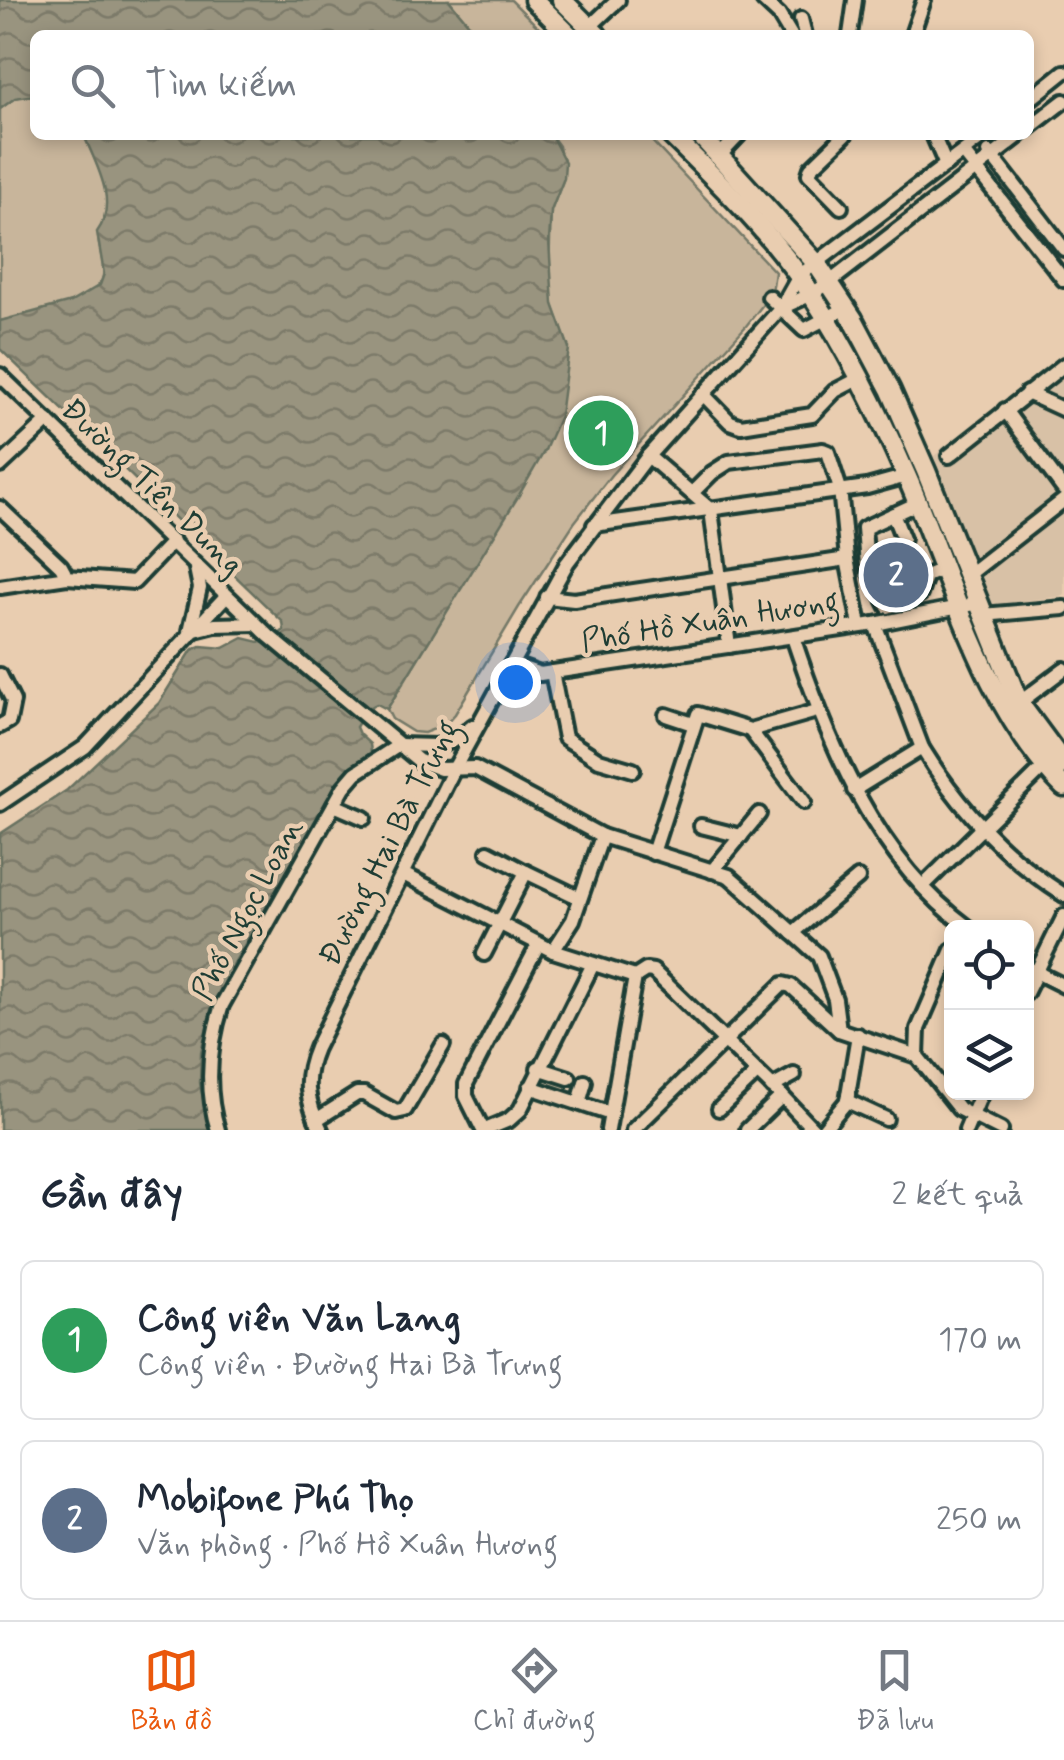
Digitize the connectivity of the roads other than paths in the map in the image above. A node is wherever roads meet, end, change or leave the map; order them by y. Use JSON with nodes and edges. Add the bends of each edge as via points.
{"nodes":[{"id":1,"x":534,"y":0,"type":"edge"},
{"id":2,"x":562,"y":0,"type":"edge"},
{"id":3,"x":618,"y":0,"type":"edge"},
{"id":4,"x":764,"y":0,"type":"edge"},
{"id":5,"x":855,"y":0,"type":"edge"},
{"id":6,"x":924,"y":0,"type":"edge"},
{"id":7,"x":801,"y":19,"type":"dead end"},
{"id":8,"x":564,"y":30,"type":"edge"},
{"id":9,"x":588,"y":30,"type":"edge"},
{"id":10,"x":592,"y":30,"type":"edge"},
{"id":11,"x":788,"y":30,"type":"edge"},
{"id":12,"x":804,"y":30,"type":"edge"},
{"id":13,"x":851,"y":30,"type":"edge"},
{"id":14,"x":914,"y":30,"type":"edge"},
{"id":15,"x":1064,"y":72,"type":"edge"},
{"id":16,"x":1034,"y":96,"type":"edge"},
{"id":17,"x":1064,"y":100,"type":"edge"},
{"id":18,"x":1034,"y":124,"type":"edge"},
{"id":19,"x":675,"y":140,"type":"edge"},
{"id":20,"x":705,"y":140,"type":"edge"},
{"id":21,"x":734,"y":140,"type":"edge"},
{"id":22,"x":840,"y":140,"type":"edge"},
{"id":23,"x":936,"y":140,"type":"edge"},
{"id":24,"x":978,"y":140,"type":"edge"},
{"id":25,"x":984,"y":140,"type":"edge"},
{"id":26,"x":1014,"y":140,"type":"edge"},
{"id":27,"x":963,"y":152,"type":"junction"},
{"id":28,"x":720,"y":155,"type":"junction"},
{"id":29,"x":992,"y":157,"type":"junction"},
{"id":30,"x":946,"y":165,"type":"junction"},
{"id":31,"x":977,"y":169,"type":"junction"},
{"id":32,"x":841,"y":207,"type":"dead end"},
{"id":33,"x":1048,"y":229,"type":"junction"},
{"id":34,"x":1034,"y":241,"type":"junction"},
{"id":35,"x":802,"y":246,"type":"junction"},
{"id":36,"x":1064,"y":249,"type":"edge"},
{"id":37,"x":816,"y":263,"type":"junction"},
{"id":38,"x":779,"y":264,"type":"junction"},
{"id":39,"x":799,"y":276,"type":"junction"},
{"id":40,"x":1064,"y":280,"type":"edge"},
{"id":41,"x":830,"y":282,"type":"junction"},
{"id":42,"x":812,"y":294,"type":"junction"},
{"id":43,"x":769,"y":296,"type":"dead end"},
{"id":44,"x":780,"y":308,"type":"junction"},
{"id":45,"x":846,"y":308,"type":"junction"},
{"id":46,"x":826,"y":318,"type":"junction"},
{"id":47,"x":1064,"y":365,"type":"edge"},
{"id":48,"x":0,"y":375,"type":"edge"},
{"id":49,"x":860,"y":378,"type":"junction"},
{"id":50,"x":1027,"y":393,"type":"junction"},
{"id":51,"x":703,"y":394,"type":"junction"},
{"id":52,"x":1005,"y":410,"type":"junction"},
{"id":53,"x":1064,"y":410,"type":"edge"},
{"id":54,"x":48,"y":422,"type":"junction"},
{"id":55,"x":648,"y":456,"type":"junction"},
{"id":56,"x":949,"y":456,"type":"dead end"},
{"id":57,"x":0,"y":466,"type":"edge"},
{"id":58,"x":907,"y":476,"type":"junction"},
{"id":59,"x":840,"y":489,"type":"junction"},
{"id":60,"x":1064,"y":490,"type":"edge"},
{"id":61,"x":692,"y":494,"type":"junction"},
{"id":62,"x":1064,"y":500,"type":"edge"},
{"id":63,"x":918,"y":503,"type":"junction"},
{"id":64,"x":0,"y":508,"type":"edge"},
{"id":65,"x":712,"y":510,"type":"junction"},
{"id":66,"x":893,"y":514,"type":"junction"},
{"id":67,"x":594,"y":526,"type":"junction"},
{"id":68,"x":903,"y":539,"type":"dead end"},
{"id":69,"x":172,"y":541,"type":"junction"},
{"id":70,"x":847,"y":559,"type":"junction"},
{"id":71,"x":196,"y":565,"type":"junction"},
{"id":72,"x":944,"y":568,"type":"junction"},
{"id":73,"x":968,"y":575,"type":"junction"},
{"id":74,"x":67,"y":577,"type":"junction"},
{"id":75,"x":722,"y":578,"type":"junction"},
{"id":76,"x":0,"y":587,"type":"edge"},
{"id":77,"x":226,"y":596,"type":"junction"},
{"id":78,"x":547,"y":598,"type":"junction"},
{"id":79,"x":1064,"y":608,"type":"edge"},
{"id":80,"x":974,"y":609,"type":"junction"},
{"id":81,"x":256,"y":624,"type":"junction"},
{"id":82,"x":860,"y":624,"type":"junction"},
{"id":83,"x":875,"y":624,"type":"junction"},
{"id":84,"x":191,"y":633,"type":"junction"},
{"id":85,"x":793,"y":636,"type":"junction"},
{"id":86,"x":729,"y":646,"type":"junction"},
{"id":87,"x":511,"y":664,"type":"junction"},
{"id":88,"x":1064,"y":668,"type":"edge"},
{"id":89,"x":552,"y":672,"type":"junction"},
{"id":90,"x":0,"y":675,"type":"edge"},
{"id":91,"x":1019,"y":704,"type":"junction"},
{"id":92,"x":486,"y":710,"type":"junction"},
{"id":93,"x":818,"y":711,"type":"junction"},
{"id":94,"x":666,"y":715,"type":"dead end"},
{"id":95,"x":693,"y":724,"type":"junction"},
{"id":96,"x":0,"y":726,"type":"edge"},
{"id":97,"x":750,"y":730,"type":"junction"},
{"id":98,"x":393,"y":740,"type":"junction"},
{"id":99,"x":922,"y":748,"type":"junction"},
{"id":100,"x":1064,"y":764,"type":"edge"},
{"id":101,"x":454,"y":768,"type":"junction"},
{"id":102,"x":1044,"y":768,"type":"junction"},
{"id":103,"x":633,"y":770,"type":"dead end"},
{"id":104,"x":1064,"y":787,"type":"edge"},
{"id":105,"x":854,"y":790,"type":"junction"},
{"id":106,"x":804,"y":802,"type":"dead end"},
{"id":107,"x":0,"y":804,"type":"edge"},
{"id":108,"x":334,"y":805,"type":"junction"},
{"id":109,"x":760,"y":814,"type":"dead end"},
{"id":110,"x":364,"y":818,"type":"dead end"},
{"id":111,"x":701,"y":826,"type":"dead end"},
{"id":112,"x":982,"y":830,"type":"junction"},
{"id":113,"x":602,"y":836,"type":"junction"},
{"id":114,"x":741,"y":836,"type":"junction"},
{"id":115,"x":488,"y":852,"type":"dead end"},
{"id":116,"x":653,"y":853,"type":"junction"},
{"id":117,"x":712,"y":871,"type":"junction"},
{"id":118,"x":526,"y":872,"type":"junction"},
{"id":119,"x":404,"y":874,"type":"junction"},
{"id":120,"x":858,"y":878,"type":"dead end"},
{"id":121,"x":924,"y":885,"type":"junction"},
{"id":122,"x":1064,"y":895,"type":"edge"},
{"id":123,"x":580,"y":898,"type":"junction"},
{"id":124,"x":1064,"y":916,"type":"edge"},
{"id":125,"x":959,"y":920,"type":"edge"},
{"id":126,"x":499,"y":925,"type":"junction"},
{"id":127,"x":794,"y":932,"type":"junction"},
{"id":128,"x":538,"y":944,"type":"junction"},
{"id":129,"x":553,"y":952,"type":"junction"},
{"id":130,"x":484,"y":954,"type":"dead end"},
{"id":131,"x":1034,"y":965,"type":"edge"},
{"id":132,"x":592,"y":966,"type":"junction"},
{"id":133,"x":944,"y":969,"type":"edge"},
{"id":134,"x":1034,"y":971,"type":"edge"},
{"id":135,"x":635,"y":977,"type":"junction"},
{"id":136,"x":1064,"y":986,"type":"edge"},
{"id":137,"x":839,"y":1030,"type":"junction"},
{"id":138,"x":858,"y":1035,"type":"junction"},
{"id":139,"x":724,"y":1040,"type":"junction"},
{"id":140,"x":443,"y":1045,"type":"dead end"},
{"id":141,"x":917,"y":1056,"type":"junction"},
{"id":142,"x":538,"y":1068,"type":"junction"},
{"id":143,"x":757,"y":1073,"type":"junction"},
{"id":144,"x":794,"y":1075,"type":"dead end"},
{"id":145,"x":568,"y":1078,"type":"dead end"},
{"id":146,"x":585,"y":1082,"type":"dead end"},
{"id":147,"x":530,"y":1087,"type":"junction"},
{"id":148,"x":777,"y":1092,"type":"junction"},
{"id":149,"x":979,"y":1100,"type":"edge"},
{"id":150,"x":847,"y":1102,"type":"junction"},
{"id":151,"x":579,"y":1103,"type":"junction"},
{"id":152,"x":719,"y":1109,"type":"dead end"},
{"id":153,"x":611,"y":1114,"type":"junction"},
{"id":154,"x":972,"y":1115,"type":"junction"},
{"id":155,"x":886,"y":1119,"type":"dead end"},
{"id":156,"x":319,"y":1125,"type":"edge"},
{"id":157,"x":218,"y":1130,"type":"edge"},
{"id":158,"x":484,"y":1130,"type":"edge"},
{"id":159,"x":608,"y":1130,"type":"edge"},
{"id":160,"x":634,"y":1130,"type":"edge"},
{"id":161,"x":747,"y":1130,"type":"edge"},
{"id":162,"x":814,"y":1130,"type":"edge"},
{"id":163,"x":823,"y":1130,"type":"edge"},
{"id":164,"x":966,"y":1130,"type":"edge"},
{"id":165,"x":1002,"y":1130,"type":"edge"}],
"edges":[{"from":1,"to":8,"type":"main road"},
{"from":2,"to":9,"type":"main road"},
{"from":3,"to":10,"type":"street"},
{"from":4,"to":11,"type":"street"},
{"from":5,"to":13,"type":"street"},
{"from":6,"to":14,"type":"street"},
{"from":7,"to":12,"type":"street"},
{"from":15,"to":16,"type":"street"},
{"from":17,"to":18,"type":"street"},
{"from":19,"to":38,"type":"main road"},
{"from":20,"to":28,"type":"main road"},
{"from":21,"to":28,"type":"street"},
{"from":22,"to":32,"type":"street","via":[[810,174]]},
{"from":23,"to":30,"type":"street"},
{"from":24,"to":27,"type":"street","name":"Đường Hai Bà Trưng"},
{"from":25,"to":29,"type":"street"},
{"from":26,"to":29,"type":"street","name":"Đường Hai Bà Trưng"},
{"from":27,"to":30,"type":"street","name":"Đường Hai Bà Trưng"},
{"from":27,"to":31,"type":"street"},
{"from":28,"to":35,"type":"main road"},
{"from":29,"to":31,"type":"street","name":"Đường Hai Bà Trưng"},
{"from":29,"to":33,"type":"street"},
{"from":30,"to":37,"type":"street","name":"Đường Hai Bà Trưng"},
{"from":31,"to":34,"type":"street"},
{"from":31,"to":41,"type":"street","name":"Đường Hai Bà Trưng"},
{"from":33,"to":34,"type":"street"},
{"from":33,"to":36,"type":"street"},
{"from":34,"to":40,"type":"street"},
{"from":35,"to":37,"type":"main road"},
{"from":35,"to":38,"type":"street"},
{"from":37,"to":39,"type":"street","name":"Đường Hai Bà Trưng"},
{"from":37,"to":41,"type":"main road"},
{"from":38,"to":39,"type":"main road"},
{"from":39,"to":42,"type":"main road"},
{"from":39,"to":44,"type":"street","name":"Đường Hai Bà Trưng"},
{"from":41,"to":42,"type":"street","name":"Đường Hai Bà Trưng"},
{"from":41,"to":45,"type":"main road"},
{"from":42,"to":44,"type":"street","name":"Đường Hai Bà Trưng"},
{"from":42,"to":46,"type":"main road"},
{"from":43,"to":44,"type":"street"},
{"from":44,"to":46,"type":"street","via":[[804,330]]},
{"from":44,"to":51,"type":"street","name":"Đường Hai Bà Trưng"},
{"from":45,"to":46,"type":"street"},
{"from":45,"to":73,"type":"main road","via":[[890,389]]},
{"from":46,"to":49,"type":"main road"},
{"from":47,"to":50,"type":"street"},
{"from":48,"to":54,"type":"street","name":"Đường Tiên Dung"},
{"from":49,"to":51,"type":"street","via":[[812,414],[741,426]]},
{"from":49,"to":58,"type":"main road"},
{"from":50,"to":52,"type":"street"},
{"from":50,"to":53,"type":"street"},
{"from":51,"to":55,"type":"street","name":"Đường Hai Bà Trưng"},
{"from":52,"to":56,"type":"street"},
{"from":52,"to":60,"type":"street"},
{"from":54,"to":57,"type":"street"},
{"from":54,"to":69,"type":"street","name":"Đường Tiên Dung"},
{"from":55,"to":61,"type":"street"},
{"from":55,"to":67,"type":"street","name":"Đường Hai Bà Trưng"},
{"from":58,"to":59,"type":"street"},
{"from":58,"to":63,"type":"main road"},
{"from":59,"to":61,"type":"street","via":[[832,458],[823,450],[729,462]]},
{"from":59,"to":65,"type":"street"},
{"from":59,"to":70,"type":"street"},
{"from":61,"to":65,"type":"street"},
{"from":62,"to":73,"type":"street"},
{"from":63,"to":66,"type":"street"},
{"from":63,"to":72,"type":"main road"},
{"from":64,"to":74,"type":"street"},
{"from":65,"to":67,"type":"street"},
{"from":65,"to":75,"type":"street"},
{"from":66,"to":68,"type":"street"},
{"from":66,"to":72,"type":"street","via":[[864,528],[867,566],[884,604],[920,594],[926,576]]},
{"from":67,"to":78,"type":"street","name":"Đường Hai Bà Trưng"},
{"from":69,"to":71,"type":"street","name":"Đường Tiên Dung"},
{"from":69,"to":74,"type":"street","via":[[134,582]]},
{"from":70,"to":75,"type":"street"},
{"from":70,"to":82,"type":"street"},
{"from":71,"to":77,"type":"street","name":"Đường Tiên Dung"},
{"from":71,"to":84,"type":"street","via":[[200,588]]},
{"from":72,"to":80,"type":"main road"},
{"from":73,"to":80,"type":"main road"},
{"from":74,"to":76,"type":"street"},
{"from":75,"to":78,"type":"street","via":[[574,600]]},
{"from":75,"to":86,"type":"street"},
{"from":77,"to":81,"type":"street","name":"Đường Tiên Dung"},
{"from":77,"to":84,"type":"street"},
{"from":78,"to":87,"type":"street","name":"Đường Hai Bà Trưng"},
{"from":79,"to":80,"type":"street","name":"Phố Hồ Xuân Hương"},
{"from":80,"to":83,"type":"street","name":"Phố Hồ Xuân Hương"},
{"from":80,"to":91,"type":"main road"},
{"from":80,"to":102,"type":"main road","via":[[1004,711]]},
{"from":81,"to":84,"type":"street","via":[[215,624]]},
{"from":81,"to":98,"type":"street","name":"Đường Tiên Dung"},
{"from":82,"to":83,"type":"street","name":"Phố Hồ Xuân Hương"},
{"from":82,"to":85,"type":"street","name":"Phố Hồ Xuân Hương"},
{"from":83,"to":99,"type":"street"},
{"from":84,"to":107,"type":"street","via":[[85,747]]},
{"from":85,"to":86,"type":"street","name":"Phố Hồ Xuân Hương"},
{"from":85,"to":93,"type":"street"},
{"from":86,"to":89,"type":"street","name":"Phố Hồ Xuân Hương"},
{"from":87,"to":89,"type":"street","name":"Phố Hồ Xuân Hương","via":[[530,673]]},
{"from":87,"to":92,"type":"street","name":"Đường Hai Bà Trưng"},
{"from":88,"to":91,"type":"street"},
{"from":89,"to":103,"type":"street","via":[[565,738],[598,760]]},
{"from":90,"to":96,"type":"street","via":[[13,700],[9,720]]},
{"from":91,"to":100,"type":"main road"},
{"from":92,"to":98,"type":"street","via":[[457,738],[432,746]]},
{"from":92,"to":101,"type":"street","name":"Đường Hai Bà Trưng"},
{"from":93,"to":97,"type":"street"},
{"from":93,"to":105,"type":"street"},
{"from":94,"to":95,"type":"street"},
{"from":95,"to":97,"type":"street","via":[[702,713]]},
{"from":95,"to":116,"type":"street"},
{"from":97,"to":106,"type":"street"},
{"from":98,"to":101,"type":"street","via":[[432,767]]},
{"from":98,"to":108,"type":"street","name":"Phố Ngọc Loan","via":[[356,773]]},
{"from":99,"to":105,"type":"street"},
{"from":99,"to":112,"type":"street"},
{"from":101,"to":113,"type":"street","via":[[483,771]]},
{"from":101,"to":119,"type":"street","name":"Đường Hai Bà Trưng"},
{"from":102,"to":104,"type":"main road"},
{"from":102,"to":112,"type":"street"},
{"from":105,"to":121,"type":"street","via":[[893,852]]},
{"from":108,"to":110,"type":"street"},
{"from":108,"to":157,"type":"street","name":"Phố Ngọc Loan","via":[[222,1005],[208,1072]]},
{"from":109,"to":114,"type":"street"},
{"from":111,"to":114,"type":"street"},
{"from":112,"to":121,"type":"street"},
{"from":112,"to":122,"type":"street"},
{"from":113,"to":116,"type":"street"},
{"from":113,"to":123,"type":"street"},
{"from":114,"to":117,"type":"street"},
{"from":115,"to":118,"type":"street"},
{"from":116,"to":117,"type":"street"},
{"from":117,"to":127,"type":"street","via":[[729,876]]},
{"from":118,"to":123,"type":"street"},
{"from":118,"to":126,"type":"street"},
{"from":119,"to":126,"type":"street"},
{"from":119,"to":156,"type":"street","name":"Đường Hai Bà Trưng","via":[[308,1068],[307,1093]]},
{"from":120,"to":127,"type":"street"},
{"from":121,"to":125,"type":"street"},
{"from":123,"to":129,"type":"street"},
{"from":124,"to":131,"type":"street"},
{"from":126,"to":128,"type":"street"},
{"from":126,"to":130,"type":"street"},
{"from":127,"to":137,"type":"street","via":[[825,970]]},
{"from":128,"to":129,"type":"street"},
{"from":128,"to":158,"type":"street","via":[[466,1084]]},
{"from":129,"to":132,"type":"street"},
{"from":132,"to":135,"type":"street"},
{"from":132,"to":142,"type":"street"},
{"from":133,"to":141,"type":"street","via":[[918,1029]]},
{"from":134,"to":136,"type":"street"},
{"from":135,"to":139,"type":"street","via":[[653,971]]},
{"from":135,"to":153,"type":"street"},
{"from":137,"to":138,"type":"street"},
{"from":137,"to":139,"type":"street","via":[[783,984]]},
{"from":138,"to":141,"type":"street"},
{"from":138,"to":150,"type":"street"},
{"from":139,"to":143,"type":"street"},
{"from":139,"to":160,"type":"street"},
{"from":140,"to":156,"type":"street","via":[[405,1110],[357,1094]]},
{"from":141,"to":154,"type":"street","via":[[950,1101]]},
{"from":142,"to":145,"type":"street"},
{"from":142,"to":147,"type":"street"},
{"from":143,"to":148,"type":"street"},
{"from":143,"to":152,"type":"street"},
{"from":144,"to":148,"type":"street"},
{"from":146,"to":151,"type":"street"},
{"from":147,"to":151,"type":"street"},
{"from":147,"to":158,"type":"street","via":[[520,1110]]},
{"from":148,"to":161,"type":"street"},
{"from":148,"to":162,"type":"street"},
{"from":149,"to":154,"type":"street"},
{"from":150,"to":155,"type":"street"},
{"from":150,"to":163,"type":"street"},
{"from":151,"to":153,"type":"street"},
{"from":153,"to":159,"type":"street"},
{"from":154,"to":164,"type":"street"},
{"from":154,"to":165,"type":"street"}]}
